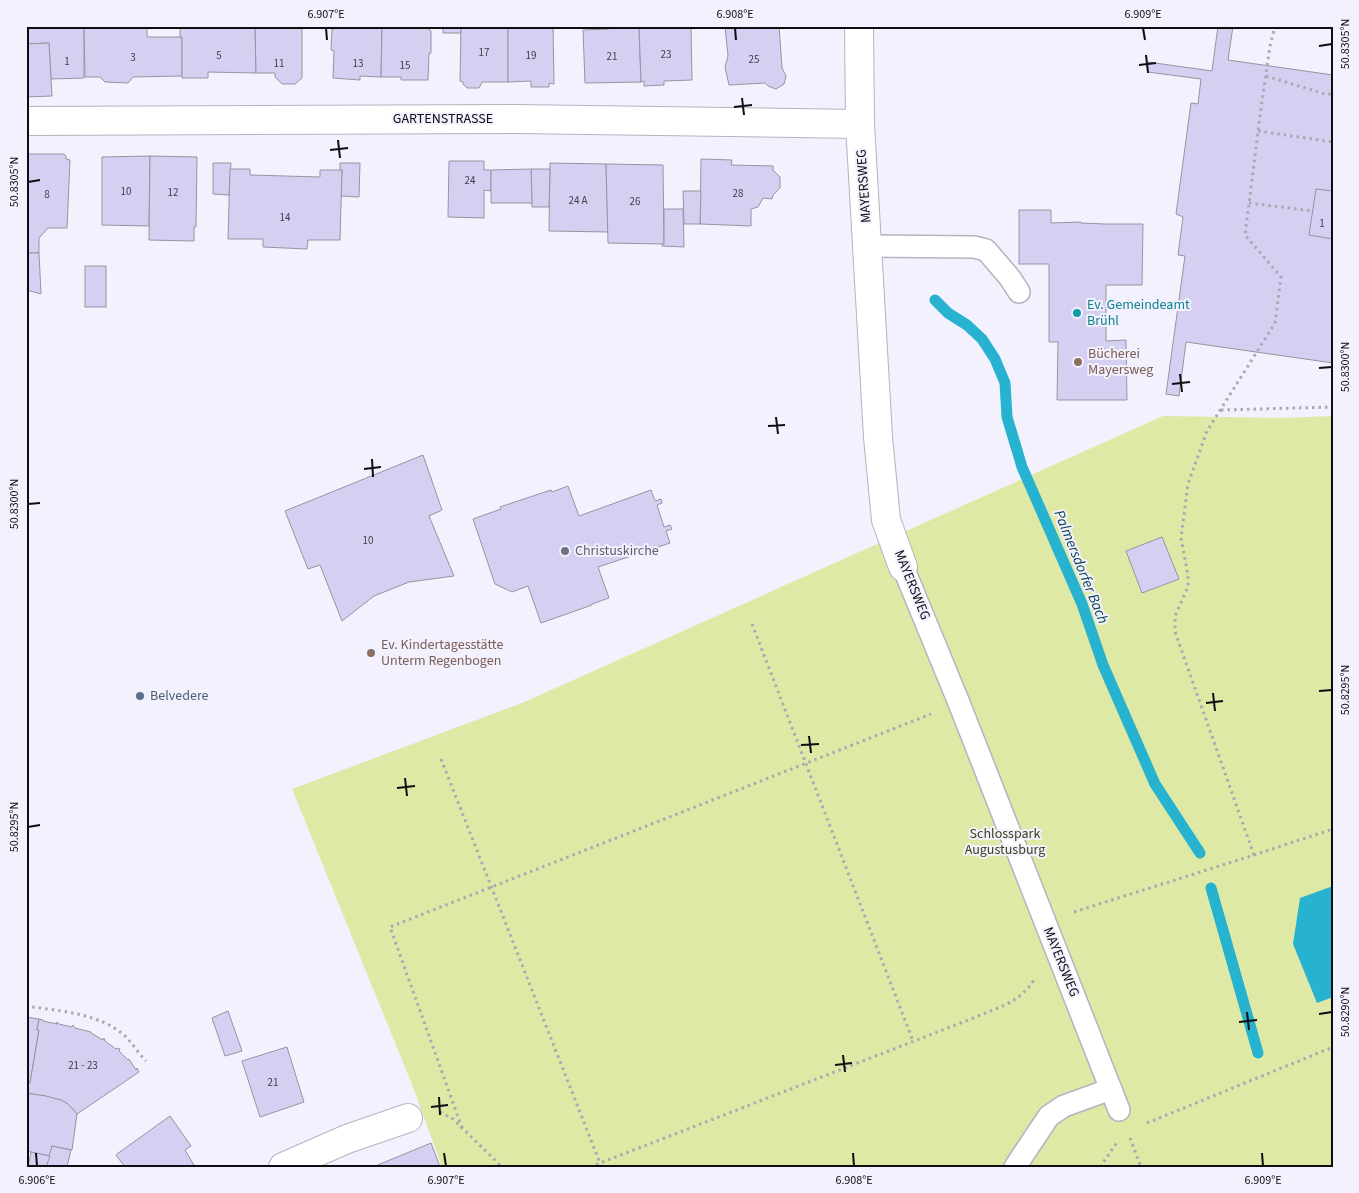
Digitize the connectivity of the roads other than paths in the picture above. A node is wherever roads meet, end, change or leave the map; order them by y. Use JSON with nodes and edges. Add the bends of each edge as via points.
{"nodes":[{"id":1,"x":859,"y":26,"type":"edge"},
{"id":2,"x":26,"y":121,"type":"edge"},
{"id":3,"x":860,"y":124,"type":"junction"},
{"id":4,"x":868,"y":246,"type":"junction"},
{"id":5,"x":1019,"y":292,"type":"dead end"},
{"id":6,"x":904,"y":567,"type":"joint"},
{"id":7,"x":1111,"y":1089,"type":"junction"},
{"id":8,"x":1119,"y":1110,"type":"road end"},
{"id":9,"x":408,"y":1118,"type":"road end"},
{"id":10,"x":284,"y":1167,"type":"edge"},
{"id":11,"x":1015,"y":1167,"type":"edge"}],
"edges":[{"from":1,"to":3,"type":"street","name":"MAYERSWEG"},
{"from":2,"to":3,"type":"street","name":"GARTENSTRASSE","via":[[516,119]]},
{"from":3,"to":4,"type":"street","name":"MAYERSWEG"},
{"from":4,"to":5,"type":"lane","via":[[974,247],[986,250]]},
{"from":4,"to":6,"type":"street","name":"MAYERSWEG","via":[[878,437],[886,520]]},
{"from":6,"to":7,"type":"lane","name":"MAYERSWEG"},
{"from":7,"to":8,"type":"lane","name":"MAYERSWEG"},
{"from":7,"to":11,"type":"lane","via":[[1064,1106],[1049,1116]]},
{"from":9,"to":10,"type":"street","via":[[347,1139]]}]}
